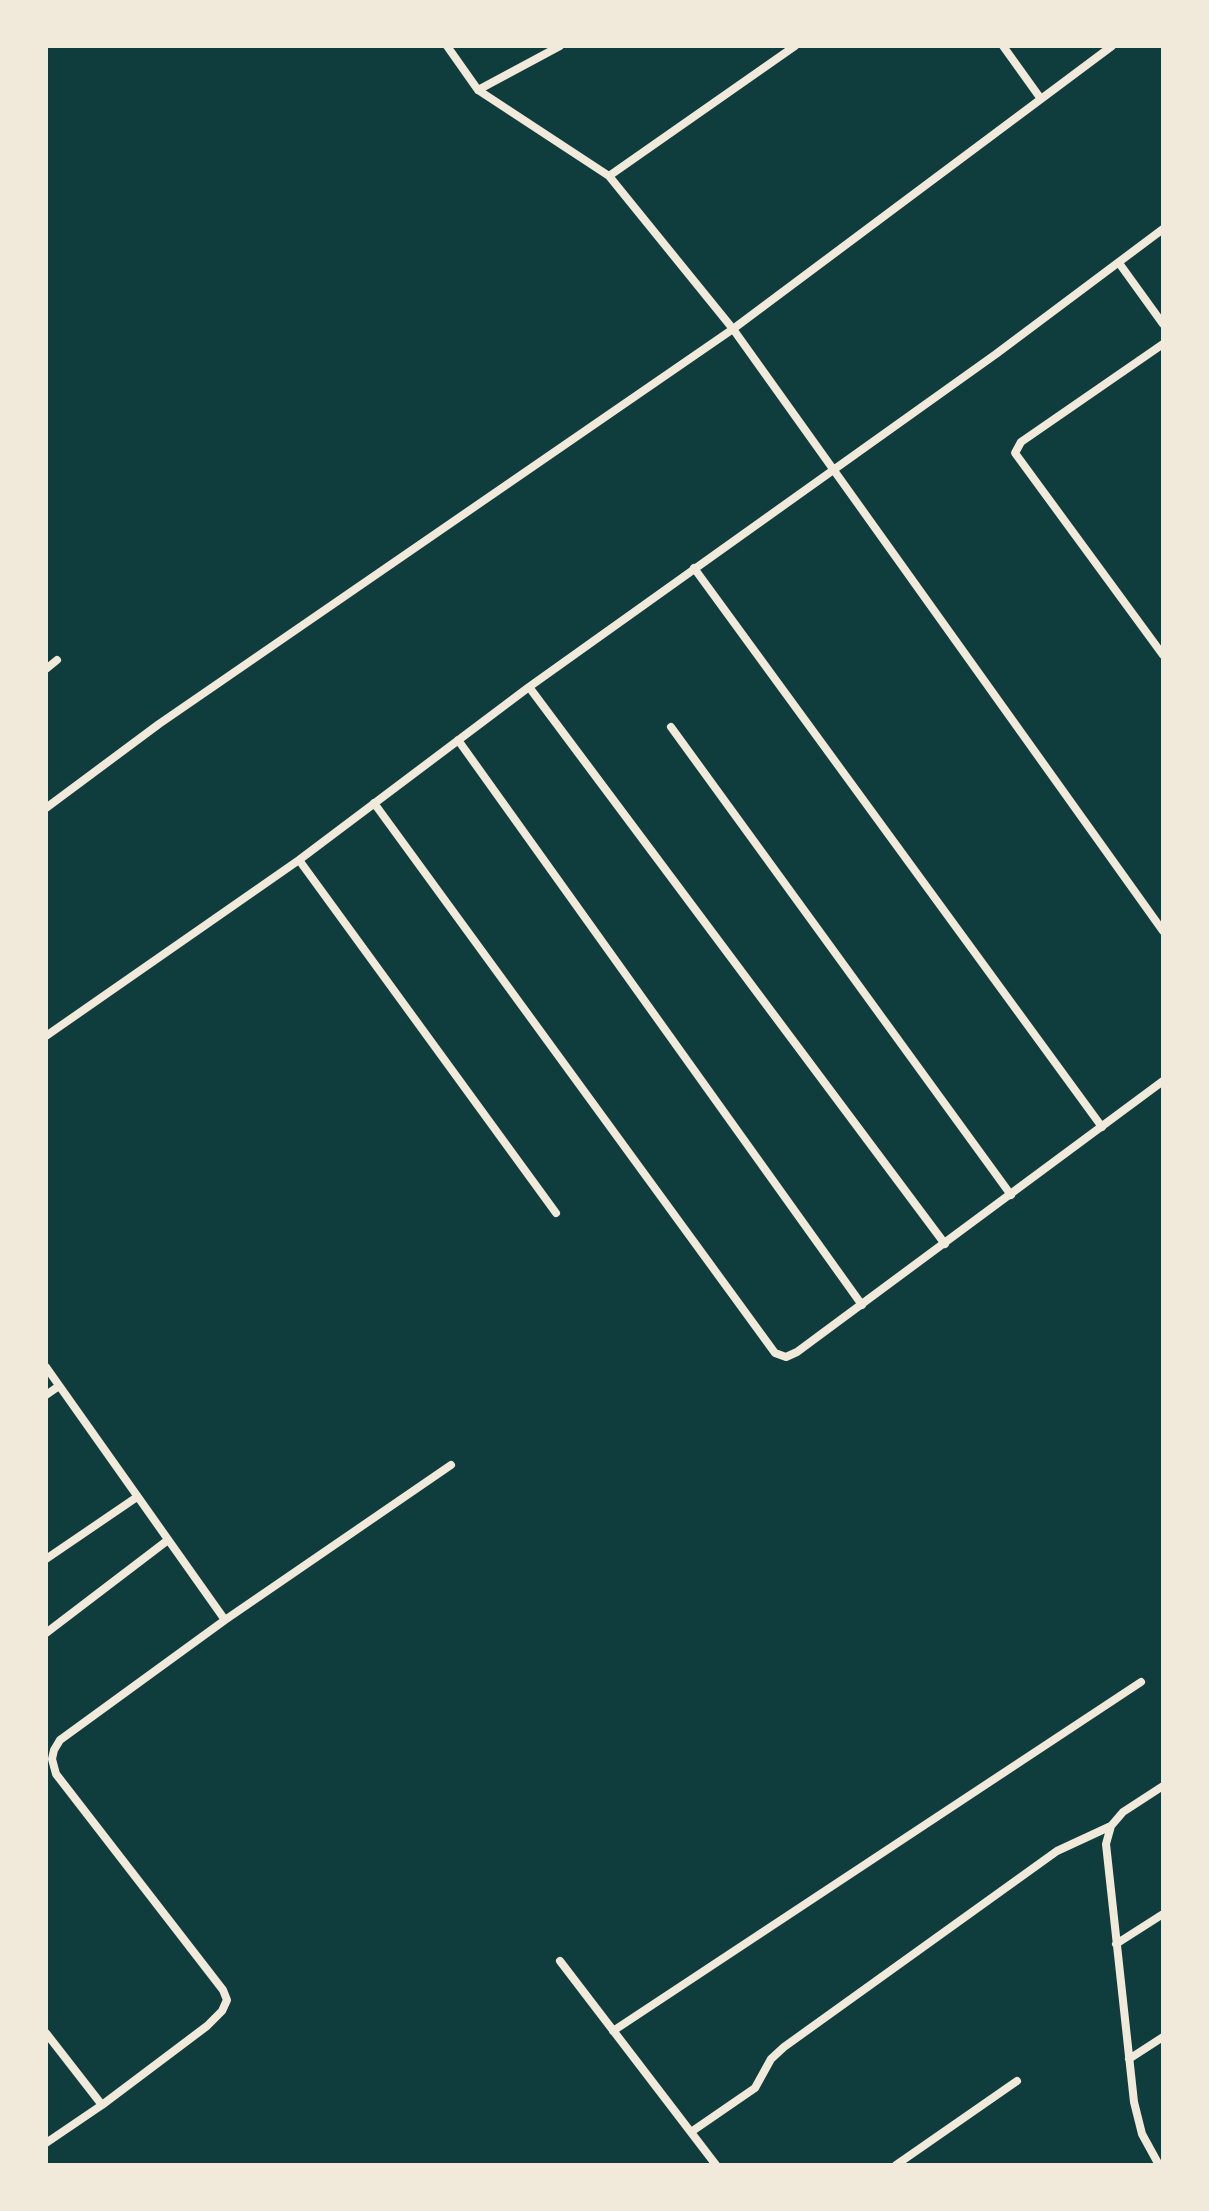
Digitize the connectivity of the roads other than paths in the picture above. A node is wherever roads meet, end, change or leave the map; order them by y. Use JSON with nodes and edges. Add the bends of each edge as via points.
{"nodes":[{"id":1,"x":447,"y":46,"type":"edge"},
{"id":2,"x":560,"y":46,"type":"edge"},
{"id":3,"x":795,"y":46,"type":"edge"},
{"id":4,"x":1003,"y":46,"type":"edge"},
{"id":5,"x":1112,"y":46,"type":"edge"},
{"id":6,"x":478,"y":90,"type":"junction"},
{"id":7,"x":1041,"y":99,"type":"junction"},
{"id":8,"x":609,"y":176,"type":"junction"},
{"id":9,"x":1163,"y":229,"type":"edge"},
{"id":10,"x":1119,"y":263,"type":"junction"},
{"id":11,"x":1163,"y":324,"type":"edge"},
{"id":12,"x":733,"y":329,"type":"junction"},
{"id":13,"x":1163,"y":344,"type":"edge"},
{"id":14,"x":833,"y":469,"type":"junction"},
{"id":15,"x":694,"y":568,"type":"junction"},
{"id":16,"x":1163,"y":655,"type":"edge"},
{"id":17,"x":57,"y":660,"type":"dead end"},
{"id":18,"x":46,"y":669,"type":"edge"},
{"id":19,"x":529,"y":687,"type":"junction"},
{"id":20,"x":671,"y":727,"type":"dead end"},
{"id":21,"x":458,"y":740,"type":"junction"},
{"id":22,"x":374,"y":803,"type":"junction"},
{"id":23,"x":46,"y":808,"type":"edge"},
{"id":24,"x":299,"y":860,"type":"junction"},
{"id":25,"x":1163,"y":931,"type":"edge"},
{"id":26,"x":46,"y":1036,"type":"edge"},
{"id":27,"x":1163,"y":1081,"type":"edge"},
{"id":28,"x":1102,"y":1127,"type":"junction"},
{"id":29,"x":1011,"y":1195,"type":"junction"},
{"id":30,"x":556,"y":1213,"type":"dead end"},
{"id":31,"x":945,"y":1244,"type":"junction"},
{"id":32,"x":862,"y":1305,"type":"junction"},
{"id":33,"x":46,"y":1367,"type":"edge"},
{"id":34,"x":59,"y":1386,"type":"junction"},
{"id":35,"x":46,"y":1395,"type":"edge"},
{"id":36,"x":451,"y":1465,"type":"dead end"},
{"id":37,"x":137,"y":1497,"type":"junction"},
{"id":38,"x":168,"y":1540,"type":"junction"},
{"id":39,"x":46,"y":1559,"type":"edge"},
{"id":40,"x":225,"y":1620,"type":"junction"},
{"id":41,"x":46,"y":1633,"type":"edge"},
{"id":42,"x":1141,"y":1682,"type":"dead end"},
{"id":43,"x":1163,"y":1786,"type":"edge"},
{"id":44,"x":1111,"y":1826,"type":"junction"},
{"id":45,"x":1163,"y":1914,"type":"edge"},
{"id":46,"x":1116,"y":1944,"type":"junction"},
{"id":47,"x":560,"y":1961,"type":"dead end"},
{"id":48,"x":613,"y":2031,"type":"junction"},
{"id":49,"x":46,"y":2033,"type":"edge"},
{"id":50,"x":1163,"y":2037,"type":"edge"},
{"id":51,"x":1129,"y":2059,"type":"junction"},
{"id":52,"x":1017,"y":2081,"type":"dead end"},
{"id":53,"x":102,"y":2105,"type":"junction"},
{"id":54,"x":691,"y":2132,"type":"junction"},
{"id":55,"x":46,"y":2143,"type":"edge"},
{"id":56,"x":716,"y":2165,"type":"edge"},
{"id":57,"x":896,"y":2165,"type":"edge"},
{"id":58,"x":1159,"y":2165,"type":"edge"}],
"edges":[{"from":1,"to":6,"type":"street"},
{"from":2,"to":6,"type":"street"},
{"from":3,"to":8,"type":"street"},
{"from":4,"to":7,"type":"street"},
{"from":5,"to":7,"type":"street"},
{"from":6,"to":8,"type":"street"},
{"from":7,"to":12,"type":"street"},
{"from":8,"to":12,"type":"street"},
{"from":9,"to":10,"type":"street"},
{"from":10,"to":11,"type":"street"},
{"from":10,"to":14,"type":"street"},
{"from":12,"to":14,"type":"street"},
{"from":12,"to":23,"type":"street","via":[[159,724]]},
{"from":13,"to":16,"type":"street","via":[[1021,442],[1015,453]]},
{"from":14,"to":15,"type":"street"},
{"from":14,"to":25,"type":"street"},
{"from":15,"to":19,"type":"street"},
{"from":15,"to":28,"type":"street"},
{"from":17,"to":18,"type":"street"},
{"from":19,"to":21,"type":"street"},
{"from":19,"to":31,"type":"street"},
{"from":20,"to":29,"type":"street"},
{"from":21,"to":22,"type":"street"},
{"from":21,"to":32,"type":"street"},
{"from":22,"to":24,"type":"street"},
{"from":22,"to":32,"type":"street","via":[[775,1353],[786,1357],[797,1352]]},
{"from":24,"to":26,"type":"street"},
{"from":24,"to":30,"type":"street"},
{"from":27,"to":28,"type":"street"},
{"from":28,"to":29,"type":"street"},
{"from":29,"to":31,"type":"street"},
{"from":31,"to":32,"type":"street"},
{"from":33,"to":34,"type":"street"},
{"from":34,"to":35,"type":"street"},
{"from":34,"to":37,"type":"street"},
{"from":36,"to":40,"type":"street"},
{"from":37,"to":38,"type":"street"},
{"from":37,"to":39,"type":"street"},
{"from":38,"to":40,"type":"street"},
{"from":38,"to":41,"type":"street"},
{"from":40,"to":53,"type":"street","via":[[60,1740],[54,1750],[56,1774],[227,2000],[207,2026]]},
{"from":42,"to":48,"type":"street"},
{"from":43,"to":44,"type":"street"},
{"from":44,"to":46,"type":"street","via":[[1106,1844]]},
{"from":44,"to":54,"type":"street","via":[[1057,1851],[784,2047],[755,2088]]},
{"from":45,"to":46,"type":"street"},
{"from":46,"to":51,"type":"street"},
{"from":47,"to":48,"type":"street"},
{"from":48,"to":54,"type":"street"},
{"from":49,"to":53,"type":"street"},
{"from":50,"to":51,"type":"street"},
{"from":51,"to":58,"type":"street","via":[[1142,2134]]},
{"from":52,"to":57,"type":"street"},
{"from":53,"to":55,"type":"street"},
{"from":54,"to":56,"type":"street"}]}
